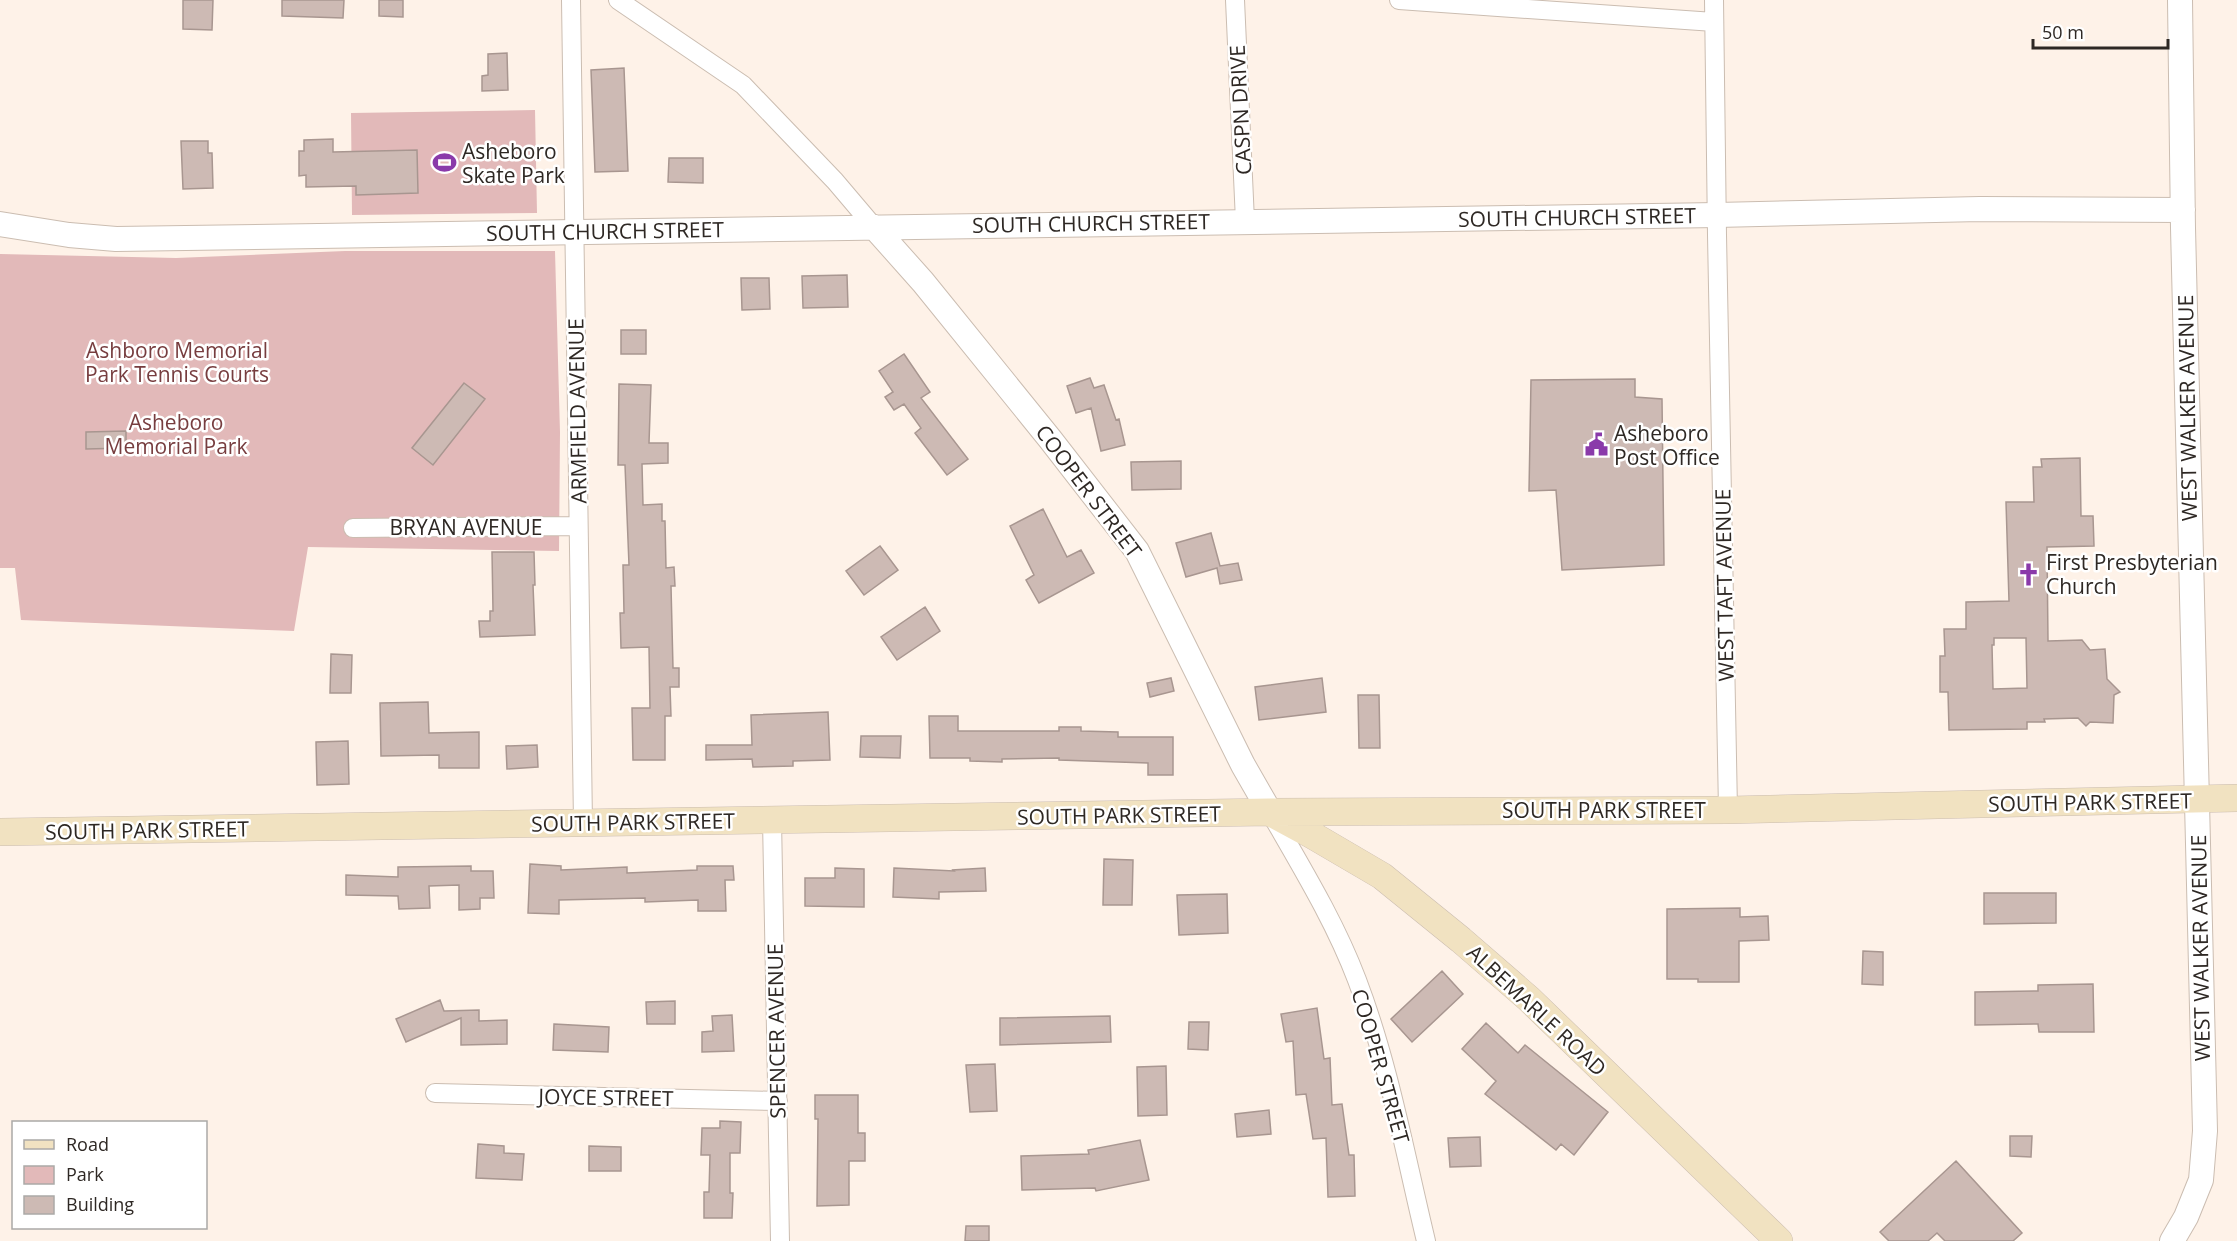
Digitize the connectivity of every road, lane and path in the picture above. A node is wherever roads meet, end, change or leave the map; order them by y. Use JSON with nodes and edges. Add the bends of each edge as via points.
{"nodes":[{"id":1,"x":571,"y":0,"type":"edge"},
{"id":2,"x":618,"y":0,"type":"edge"},
{"id":3,"x":1235,"y":0,"type":"edge"},
{"id":4,"x":1399,"y":0,"type":"edge"},
{"id":5,"x":1714,"y":0,"type":"edge"},
{"id":6,"x":2180,"y":0,"type":"edge"},
{"id":7,"x":1714,"y":22,"type":"junction"},
{"id":8,"x":2183,"y":210,"type":"junction"},
{"id":9,"x":1717,"y":215,"type":"junction"},
{"id":10,"x":1245,"y":221,"type":"junction"},
{"id":11,"x":0,"y":224,"type":"edge"},
{"id":12,"x":874,"y":227,"type":"junction"},
{"id":13,"x":574,"y":232,"type":"junction"},
{"id":14,"x":578,"y":526,"type":"junction"},
{"id":15,"x":353,"y":528,"type":"dead end"},
{"id":16,"x":2237,"y":798,"type":"edge"},
{"id":17,"x":2197,"y":799,"type":"junction"},
{"id":18,"x":1728,"y":810,"type":"junction"},
{"id":19,"x":1270,"y":813,"type":"junction"},
{"id":20,"x":772,"y":820,"type":"junction"},
{"id":21,"x":583,"y":823,"type":"junction"},
{"id":22,"x":0,"y":832,"type":"edge"},
{"id":23,"x":435,"y":1093,"type":"dead end"},
{"id":24,"x":778,"y":1101,"type":"junction"},
{"id":25,"x":780,"y":1241,"type":"edge"},
{"id":26,"x":1426,"y":1241,"type":"edge"},
{"id":27,"x":1779,"y":1241,"type":"edge"},
{"id":28,"x":2172,"y":1241,"type":"edge"}],
"edges":[{"from":1,"to":13,"type":"street","name":"ARMFIELD AVENUE"},
{"from":2,"to":12,"type":"street","name":"COOPER STREET","via":[[743,85]]},
{"from":3,"to":10,"type":"street","name":"CASPN DRIVE"},
{"from":4,"to":7,"type":"street"},
{"from":5,"to":7,"type":"street","name":"WEST TAFT AVENUE"},
{"from":6,"to":8,"type":"street","name":"WEST WALKER AVENUE"},
{"from":7,"to":9,"type":"street","name":"WEST TAFT AVENUE"},
{"from":8,"to":9,"type":"street","name":"SOUTH CHURCH STREET","via":[[1980,209]]},
{"from":8,"to":17,"type":"street","name":"WEST WALKER AVENUE"},
{"from":9,"to":10,"type":"street","name":"SOUTH CHURCH STREET"},
{"from":9,"to":18,"type":"street","name":"WEST TAFT AVENUE"},
{"from":10,"to":12,"type":"street","name":"SOUTH CHURCH STREET"},
{"from":11,"to":13,"type":"street","name":"SOUTH CHURCH STREET","via":[[116,239]]},
{"from":12,"to":13,"type":"street","name":"SOUTH CHURCH STREET"},
{"from":12,"to":19,"type":"street","name":"COOPER STREET","via":[[923,282],[1137,551]]},
{"from":13,"to":14,"type":"street","name":"ARMFIELD AVENUE"},
{"from":14,"to":15,"type":"street","name":"BRYAN AVENUE"},
{"from":14,"to":21,"type":"street","name":"ARMFIELD AVENUE"},
{"from":16,"to":17,"type":"main road","name":"SOUTH PARK STREET"},
{"from":17,"to":18,"type":"main road","name":"SOUTH PARK STREET"},
{"from":17,"to":28,"type":"street","name":"WEST WALKER AVENUE","via":[[2205,1131],[2201,1180]]},
{"from":18,"to":19,"type":"main road","name":"SOUTH PARK STREET"},
{"from":19,"to":20,"type":"main road","name":"SOUTH PARK STREET"},
{"from":19,"to":26,"type":"street","name":"COOPER STREET","via":[[1321,901],[1357,980],[1379,1045]]},
{"from":19,"to":27,"type":"main road","name":"ALBEMARLE ROAD","via":[[1382,876],[1461,940],[1529,999]]},
{"from":20,"to":21,"type":"main road","name":"SOUTH PARK STREET"},
{"from":20,"to":24,"type":"street","name":"SPENCER AVENUE"},
{"from":21,"to":22,"type":"main road","name":"SOUTH PARK STREET"},
{"from":23,"to":24,"type":"street","name":"JOYCE STREET"},
{"from":24,"to":25,"type":"street","name":"SPENCER AVENUE"}]}
